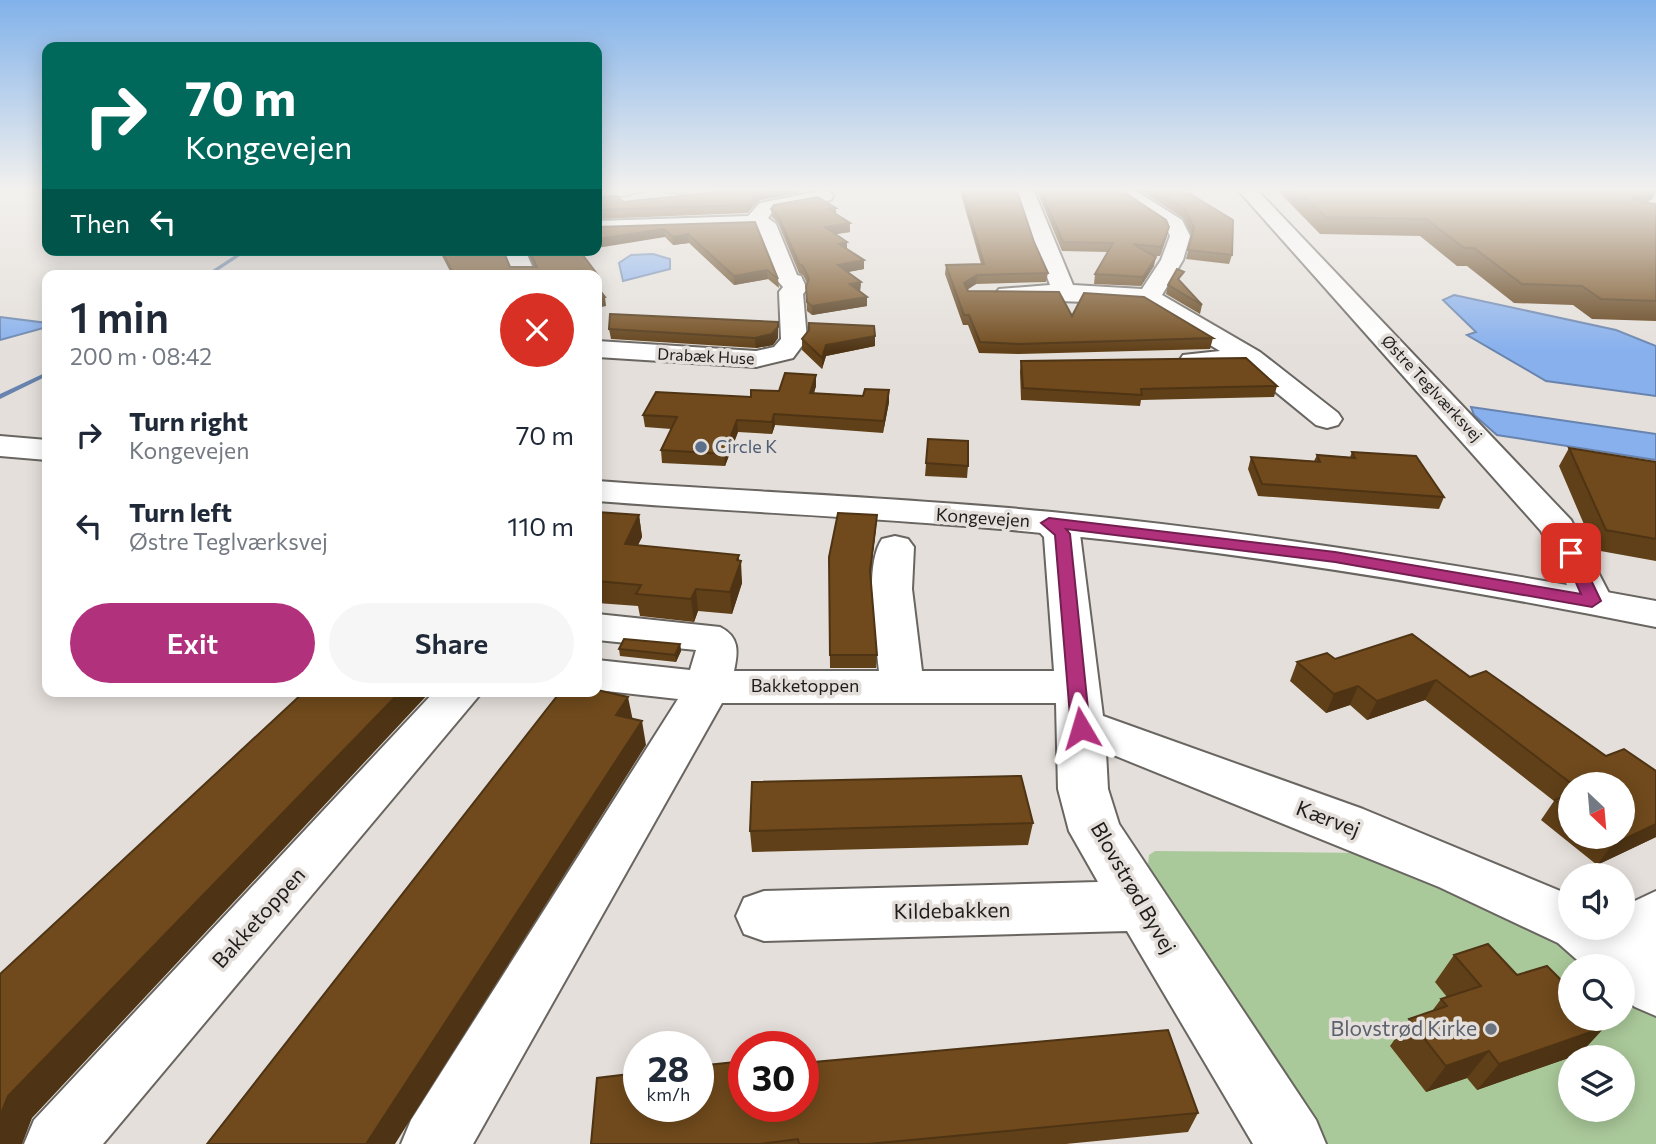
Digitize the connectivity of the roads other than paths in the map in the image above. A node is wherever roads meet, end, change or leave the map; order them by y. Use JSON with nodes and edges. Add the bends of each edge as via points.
{"nodes":[{"id":1,"x":774,"y":244,"type":"edge"},
{"id":2,"x":1045,"y":244,"type":"edge"},
{"id":3,"x":1177,"y":244,"type":"edge"},
{"id":4,"x":1298,"y":244,"type":"edge"},
{"id":5,"x":1063,"y":292,"type":"junction"},
{"id":6,"x":977,"y":294,"type":"edge"},
{"id":7,"x":1149,"y":297,"type":"junction"},
{"id":8,"x":602,"y":349,"type":"edge"},
{"id":9,"x":1250,"y":358,"type":"junction"},
{"id":10,"x":1163,"y":361,"type":"edge"},
{"id":11,"x":1327,"y":419,"type":"dead end"},
{"id":12,"x":0,"y":435,"type":"edge"},
{"id":13,"x":42,"y":438,"type":"edge"},
{"id":14,"x":0,"y":446,"type":"edge"},
{"id":15,"x":42,"y":450,"type":"edge"},
{"id":16,"x":602,"y":477,"type":"edge"},
{"id":17,"x":602,"y":491,"type":"edge"},
{"id":18,"x":1049,"y":523,"type":"junction"},
{"id":19,"x":895,"y":547,"type":"dead end"},
{"id":20,"x":1589,"y":593,"type":"junction"},
{"id":21,"x":1656,"y":598,"type":"edge"},
{"id":22,"x":1656,"y":614,"type":"edge"},
{"id":23,"x":602,"y":627,"type":"edge"},
{"id":24,"x":602,"y":676,"type":"edge"},
{"id":25,"x":902,"y":685,"type":"junction"},
{"id":26,"x":708,"y":687,"type":"junction"},
{"id":27,"x":456,"y":697,"type":"edge"},
{"id":28,"x":1078,"y":707,"type":"junction"},
{"id":29,"x":1141,"y":906,"type":"junction"},
{"id":30,"x":764,"y":916,"type":"dead end"},
{"id":31,"x":1656,"y":916,"type":"edge"},
{"id":32,"x":1558,"y":917,"type":"edge"},
{"id":33,"x":1635,"y":921,"type":"edge"},
{"id":34,"x":1596,"y":940,"type":"edge"},
{"id":35,"x":1656,"y":987,"type":"edge"},
{"id":36,"x":58,"y":1144,"type":"edge"},
{"id":37,"x":435,"y":1144,"type":"edge"},
{"id":38,"x":1292,"y":1144,"type":"edge"}],
"edges":[{"from":1,"to":8,"type":"street","name":"Drabæk Huse","via":[[795,289],[791,292],[793,345],[787,353],[756,359]]},
{"from":2,"to":5,"type":"street"},
{"from":3,"to":7,"type":"street"},
{"from":4,"to":20,"type":"street","name":"Østre Teglværksvej","via":[[1558,528]]},
{"from":5,"to":6,"type":"street"},
{"from":5,"to":7,"type":"street"},
{"from":7,"to":9,"type":"street"},
{"from":9,"to":10,"type":"street"},
{"from":9,"to":11,"type":"street"},
{"from":12,"to":13,"type":"street"},
{"from":14,"to":15,"type":"street"},
{"from":16,"to":20,"type":"street","name":"Kongevejen","via":[[1015,506],[1227,527],[1452,559]]},
{"from":17,"to":18,"type":"street","name":"Kongevejen"},
{"from":18,"to":20,"type":"street","name":"Kongevejen"},
{"from":18,"to":28,"type":"street","name":"Blovstrød Byvej","via":[[1062,534]]},
{"from":19,"to":25,"type":"street","via":[[892,589]]},
{"from":20,"to":21,"type":"street","name":"Kongevejen"},
{"from":20,"to":22,"type":"street","name":"Kongevejen"},
{"from":23,"to":26,"type":"street","via":[[705,637],[715,642],[718,650]]},
{"from":24,"to":26,"type":"street","name":"Bakketoppen"},
{"from":25,"to":26,"type":"street","name":"Bakketoppen"},
{"from":25,"to":28,"type":"street","name":"Bakketoppen"},
{"from":26,"to":37,"type":"street"},
{"from":27,"to":36,"type":"street","name":"Bakketoppen"},
{"from":28,"to":29,"type":"street","name":"Blovstrød Byvej","via":[[1083,789],[1095,831]]},
{"from":28,"to":32,"type":"street","name":"Kærvej","via":[[1115,737],[1500,887]]},
{"from":29,"to":30,"type":"street","name":"Kildebakken"},
{"from":29,"to":38,"type":"street","name":"Blovstrød Byvej"},
{"from":31,"to":33,"type":"street"},
{"from":34,"to":35,"type":"street","name":"Kærvej"}]}
